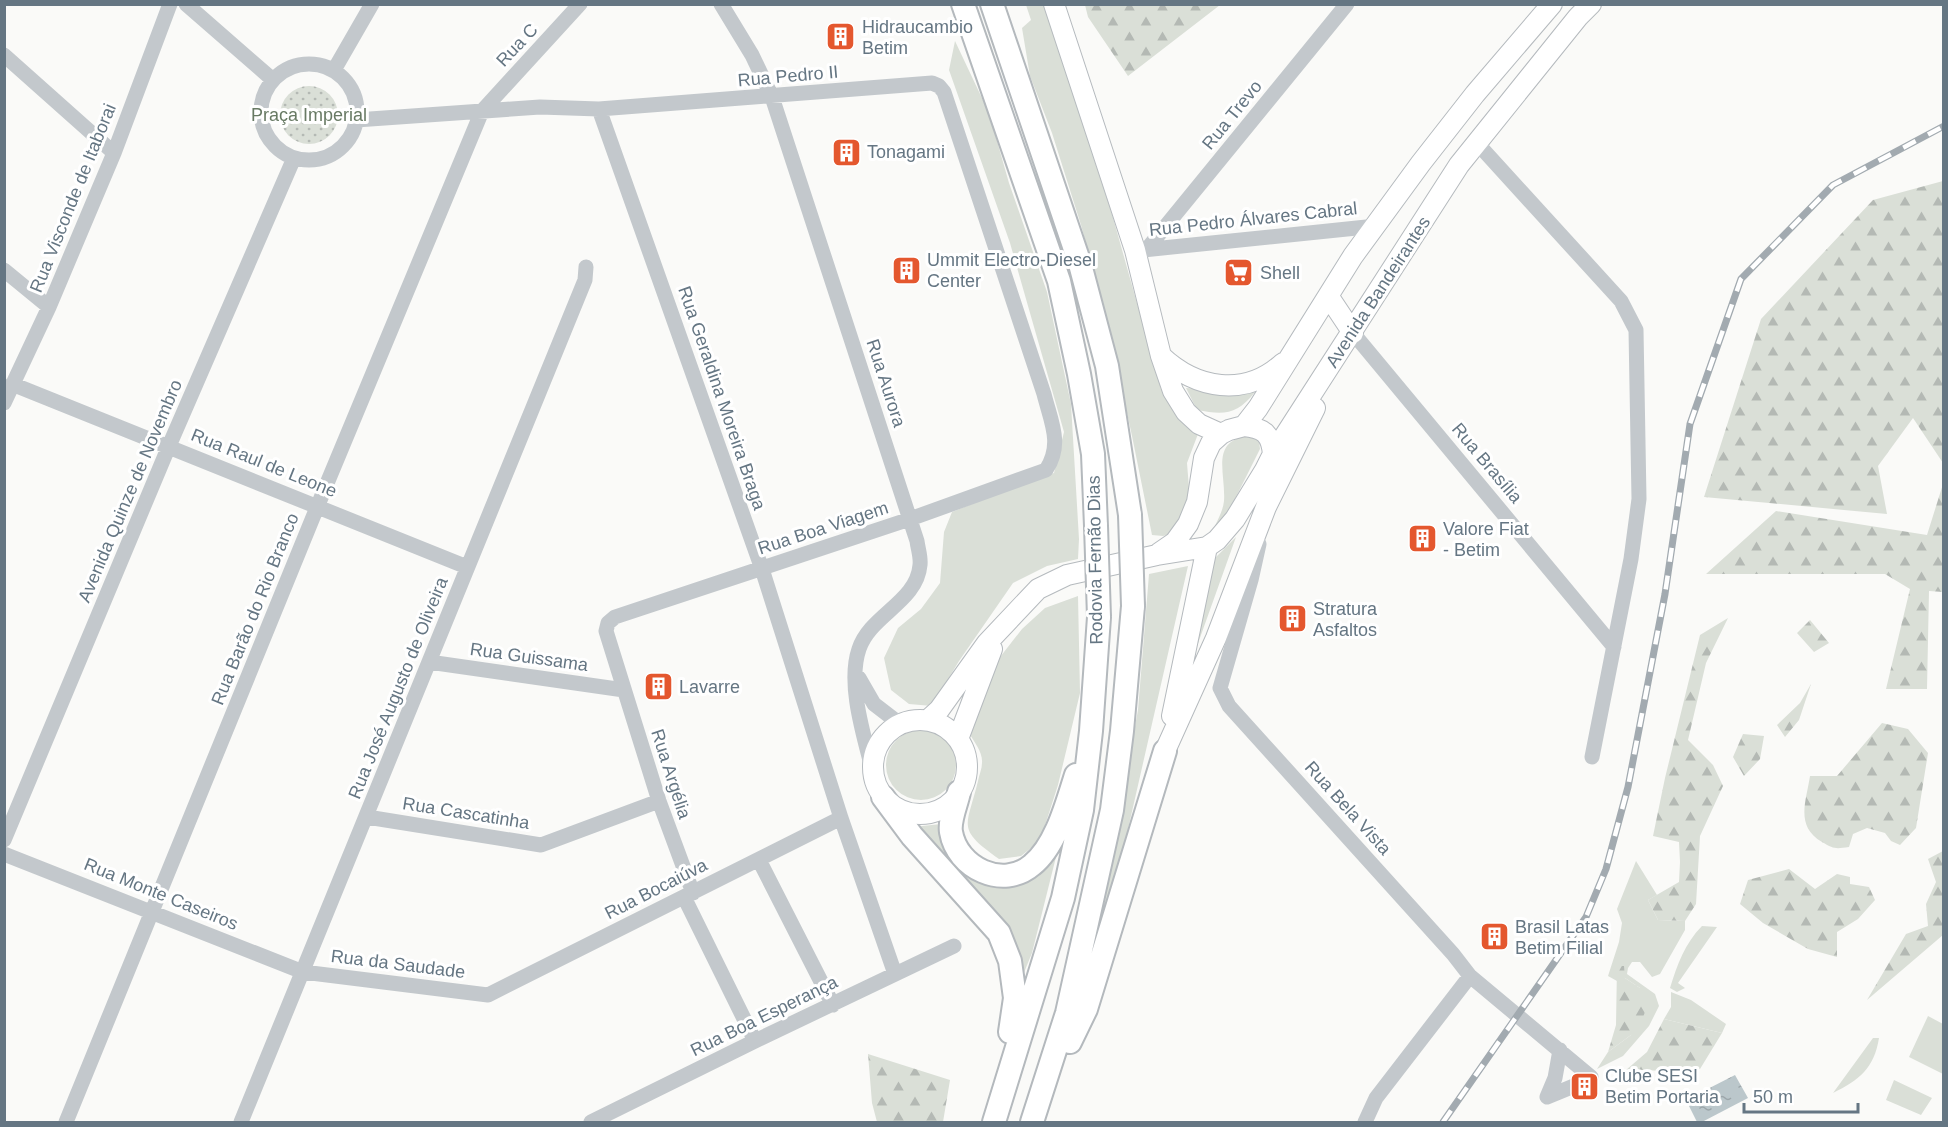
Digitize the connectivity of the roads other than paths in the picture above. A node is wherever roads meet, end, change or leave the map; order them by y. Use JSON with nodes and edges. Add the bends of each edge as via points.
{"nodes":[{"id":1,"x":170,"y":4,"type":"edge"},
{"id":2,"x":186,"y":4,"type":"edge"},
{"id":3,"x":372,"y":4,"type":"edge"},
{"id":4,"x":580,"y":4,"type":"edge"},
{"id":5,"x":721,"y":4,"type":"edge"},
{"id":6,"x":963,"y":4,"type":"edge"},
{"id":7,"x":992,"y":4,"type":"edge"},
{"id":8,"x":1054,"y":4,"type":"edge"},
{"id":9,"x":1347,"y":4,"type":"edge"},
{"id":10,"x":1551,"y":4,"type":"edge"},
{"id":11,"x":1591,"y":4,"type":"edge"},
{"id":12,"x":4,"y":55,"type":"edge"},
{"id":13,"x":334,"y":70,"type":"junction"},
{"id":14,"x":273,"y":80,"type":"junction"},
{"id":15,"x":772,"y":97,"type":"junction"},
{"id":16,"x":599,"y":110,"type":"junction"},
{"id":17,"x":482,"y":111,"type":"junction"},
{"id":18,"x":356,"y":120,"type":"junction"},
{"id":19,"x":1477,"y":142,"type":"junction"},
{"id":20,"x":114,"y":153,"type":"junction"},
{"id":21,"x":294,"y":158,"type":"junction"},
{"id":22,"x":1376,"y":226,"type":"junction"},
{"id":23,"x":1141,"y":250,"type":"junction"},
{"id":24,"x":586,"y":267,"type":"dead end"},
{"id":25,"x":4,"y":270,"type":"edge"},
{"id":26,"x":1329,"y":297,"type":"junction"},
{"id":27,"x":49,"y":307,"type":"junction"},
{"id":28,"x":1353,"y":333,"type":"junction"},
{"id":29,"x":1291,"y":355,"type":"junction"},
{"id":30,"x":1161,"y":356,"type":"junction"},
{"id":31,"x":12,"y":384,"type":"junction"},
{"id":32,"x":4,"y":403,"type":"edge"},
{"id":33,"x":1244,"y":426,"type":"junction"},
{"id":34,"x":1221,"y":434,"type":"junction"},
{"id":35,"x":169,"y":446,"type":"junction"},
{"id":36,"x":1273,"y":454,"type":"junction"},
{"id":37,"x":1053,"y":459,"type":"joint"},
{"id":38,"x":318,"y":506,"type":"junction"},
{"id":39,"x":1266,"y":507,"type":"junction"},
{"id":40,"x":910,"y":519,"type":"junction"},
{"id":41,"x":1207,"y":548,"type":"junction"},
{"id":42,"x":1157,"y":555,"type":"junction"},
{"id":43,"x":467,"y":567,"type":"junction"},
{"id":44,"x":762,"y":569,"type":"junction"},
{"id":45,"x":1005,"y":624,"type":"junction"},
{"id":46,"x":606,"y":631,"type":"joint"},
{"id":47,"x":1614,"y":647,"type":"junction"},
{"id":48,"x":429,"y":662,"type":"junction"},
{"id":49,"x":854,"y":666,"type":"junction"},
{"id":50,"x":624,"y":690,"type":"junction"},
{"id":51,"x":928,"y":720,"type":"junction"},
{"id":52,"x":900,"y":724,"type":"junction"},
{"id":53,"x":1091,"y":731,"type":"junction"},
{"id":54,"x":958,"y":739,"type":"junction"},
{"id":55,"x":1165,"y":752,"type":"junction"},
{"id":56,"x":1593,"y":756,"type":"dead end"},
{"id":57,"x":873,"y":772,"type":"junction"},
{"id":58,"x":959,"y":792,"type":"junction"},
{"id":59,"x":883,"y":797,"type":"junction"},
{"id":60,"x":659,"y":801,"type":"junction"},
{"id":61,"x":367,"y":817,"type":"junction"},
{"id":62,"x":841,"y":818,"type":"junction"},
{"id":63,"x":4,"y":840,"type":"edge"},
{"id":64,"x":4,"y":854,"type":"edge"},
{"id":65,"x":759,"y":860,"type":"junction"},
{"id":66,"x":688,"y":895,"type":"junction"},
{"id":67,"x":154,"y":911,"type":"junction"},
{"id":68,"x":954,"y":946,"type":"dead end"},
{"id":69,"x":303,"y":972,"type":"junction"},
{"id":70,"x":895,"y":974,"type":"junction"},
{"id":71,"x":1470,"y":976,"type":"junction"},
{"id":72,"x":488,"y":995,"type":"joint"},
{"id":73,"x":833,"y":1005,"type":"junction"},
{"id":74,"x":755,"y":1041,"type":"junction"},
{"id":75,"x":1560,"y":1050,"type":"junction"},
{"id":76,"x":995,"y":1121,"type":"edge"},
{"id":77,"x":66,"y":1122,"type":"edge"},
{"id":78,"x":241,"y":1122,"type":"edge"},
{"id":79,"x":591,"y":1122,"type":"edge"},
{"id":80,"x":1032,"y":1122,"type":"edge"},
{"id":81,"x":1365,"y":1122,"type":"edge"}],
"edges":[{"from":1,"to":20,"type":"street","name":"Rua Visconde de Itaborai"},
{"from":2,"to":14,"type":"street"},
{"from":3,"to":13,"type":"street"},
{"from":4,"to":17,"type":"street","name":"Rua C"},
{"from":5,"to":15,"type":"street","name":"Rua Aurora"},
{"from":6,"to":53,"type":"highway","name":"Rodovia Fernão Dias","bridge":true,"via":[[1059,281],[1079,374],[1093,454],[1096,526],[1099,616]]},
{"from":7,"to":80,"type":"highway","name":"Rodovia Fernão Dias","bridge":true,"via":[[1080,264],[1107,366],[1130,515],[1133,606],[1112,810],[1067,1013]]},
{"from":8,"to":23,"type":"main road"},
{"from":9,"to":23,"type":"street","name":"Rua Trevo"},
{"from":10,"to":22,"type":"main road","name":"Avenida Bandeirantes","via":[[1475,94]]},
{"from":11,"to":19,"type":"main road","name":"Avenida Bandeirantes"},
{"from":12,"to":20,"type":"street"},
{"from":13,"to":14,"type":"street","via":[[302,64]]},
{"from":13,"to":18,"type":"street","via":[[353,92]]},
{"from":14,"to":21,"type":"street","via":[[262,101],[262,125],[274,145]]},
{"from":15,"to":16,"type":"street","name":"Rua Pedro II"},
{"from":15,"to":37,"type":"street","name":"Rua Pedro II","via":[[932,83],[944,92],[1044,394],[1056,441]]},
{"from":15,"to":40,"type":"street","name":"Rua Aurora"},
{"from":16,"to":17,"type":"street","name":"Rua Pedro II","via":[[540,107]]},
{"from":16,"to":44,"type":"street","name":"Rua Geraldina Moreira Braga"},
{"from":17,"to":18,"type":"street","name":"Rua Pedro II"},
{"from":17,"to":38,"type":"street","name":"Rua Barão do Rio Branco"},
{"from":18,"to":21,"type":"street","via":[[351,136],[326,157]]},
{"from":19,"to":28,"type":"main road","name":"Avenida Bandeirantes"},
{"from":19,"to":47,"type":"street","via":[[1621,301],[1636,330],[1639,499]]},
{"from":20,"to":27,"type":"street","name":"Rua Visconde de Itaborai"},
{"from":21,"to":35,"type":"street","name":"Avenida Quinze de Novembro"},
{"from":22,"to":23,"type":"street","name":"Rua Pedro Álvares Cabral"},
{"from":22,"to":26,"type":"main road","name":"Avenida Bandeirantes"},
{"from":23,"to":30,"type":"main road"},
{"from":24,"to":43,"type":"street","name":"Rua José Augusto de Oliveira","via":[[585,280]]},
{"from":25,"to":27,"type":"street"},
{"from":26,"to":28,"type":"main road"},
{"from":26,"to":29,"type":"main road","name":"Avenida Bandeirantes"},
{"from":27,"to":31,"type":"street","name":"Rua Visconde de Itaborai"},
{"from":28,"to":36,"type":"main road","name":"Avenida Bandeirantes"},
{"from":28,"to":39,"type":"main road"},
{"from":28,"to":47,"type":"street","name":"Rua Brasília"},
{"from":29,"to":30,"type":"main road","via":[[1262,377],[1226,385],[1190,378]]},
{"from":29,"to":33,"type":"main road","name":"Avenida Bandeirantes"},
{"from":30,"to":34,"type":"main road","via":[[1173,391],[1186,412],[1199,424]]},
{"from":31,"to":32,"type":"street","name":"Rua Visconde de Itaborai"},
{"from":31,"to":35,"type":"street","name":"Rua Raul de Leone"},
{"from":33,"to":34,"type":"main road"},
{"from":33,"to":36,"type":"main road","via":[[1264,432]]},
{"from":34,"to":42,"type":"main road","via":[[1204,458],[1197,502],[1188,524],[1175,542]]},
{"from":35,"to":38,"type":"street","name":"Rua Raul de Leone"},
{"from":35,"to":63,"type":"street","name":"Avenida Quinze de Novembro"},
{"from":36,"to":41,"type":"main road","name":"Avenida Bandeirantes","via":[[1235,519]]},
{"from":37,"to":40,"type":"street","name":"Rua Boa Viagem","via":[[1046,470]]},
{"from":38,"to":43,"type":"street","name":"Rua Raul de Leone"},
{"from":38,"to":67,"type":"street","name":"Rua Barão do Rio Branco"},
{"from":39,"to":55,"type":"main road","via":[[1216,638]]},
{"from":39,"to":71,"type":"street","name":"Rua Bela Vista","via":[[1251,580],[1220,688],[1229,706]]},
{"from":40,"to":44,"type":"street","name":"Rua Boa Viagem"},
{"from":40,"to":49,"type":"street","name":"Rua Aurora","via":[[920,564],[916,581],[871,627],[859,646]]},
{"from":41,"to":42,"type":"main road"},
{"from":41,"to":55,"type":"main road"},
{"from":42,"to":45,"type":"main road","via":[[1067,575],[1038,589]]},
{"from":43,"to":48,"type":"street","name":"Rua José Augusto de Oliveira"},
{"from":44,"to":46,"type":"street","name":"Rua Boa Viagem","via":[[615,617]]},
{"from":44,"to":62,"type":"street","name":"Rua Geraldina Moreira Braga"},
{"from":45,"to":51,"type":"main road"},
{"from":45,"to":54,"type":"main road","via":[[988,656]]},
{"from":46,"to":50,"type":"street","name":"Rua Argélia"},
{"from":47,"to":56,"type":"street"},
{"from":48,"to":50,"type":"street","name":"Rua Guissama"},
{"from":48,"to":61,"type":"street","name":"Rua José Augusto de Oliveira"},
{"from":49,"to":52,"type":"street","via":[[874,704]]},
{"from":49,"to":57,"type":"street","name":"Rua Aurora","via":[[859,715]]},
{"from":50,"to":60,"type":"street","name":"Rua Argélia"},
{"from":51,"to":52,"type":"main road"},
{"from":51,"to":54,"type":"main road","via":[[950,730]]},
{"from":52,"to":57,"type":"main road","via":[[879,744]]},
{"from":53,"to":58,"type":"highway","via":[[1065,811],[1048,847],[1032,866],[1015,874],[997,876],[980,870],[965,861],[955,848],[950,829]]},
{"from":53,"to":76,"type":"highway","name":"Rodovia Fernão Dias","via":[[1082,810],[1063,898]]},
{"from":54,"to":58,"type":"main road","via":[[967,765]]},
{"from":55,"to":80,"type":"highway","via":[[1086,1009]]},
{"from":57,"to":59,"type":"main road"},
{"from":58,"to":59,"type":"main road","via":[[937,811],[923,814],[894,807]]},
{"from":59,"to":76,"type":"highway","via":[[912,836],[999,933],[1010,961],[1015,999]]},
{"from":60,"to":61,"type":"street","name":"Rua Cascatinha","via":[[542,845]]},
{"from":60,"to":66,"type":"street","name":"Rua Argélia"},
{"from":61,"to":69,"type":"street","name":"Rua José Augusto de Oliveira"},
{"from":62,"to":65,"type":"street","name":"Rua Bocaiúva"},
{"from":62,"to":70,"type":"street","name":"Rua Geraldina Moreira Braga"},
{"from":64,"to":67,"type":"street","name":"Rua Monte Caseiros"},
{"from":65,"to":66,"type":"street","name":"Rua Bocaiúva"},
{"from":65,"to":73,"type":"street"},
{"from":66,"to":72,"type":"street","name":"Rua Bocaiúva"},
{"from":66,"to":74,"type":"street","name":"Rua Argélia"},
{"from":67,"to":69,"type":"street","name":"Rua Monte Caseiros"},
{"from":67,"to":77,"type":"street","name":"Rua Barão do Rio Branco"},
{"from":68,"to":70,"type":"street","name":"Rua Boa Esperança"},
{"from":69,"to":72,"type":"street","name":"Rua da Saudade"},
{"from":69,"to":78,"type":"street","name":"Rua José Augusto de Oliveira"},
{"from":70,"to":73,"type":"street","name":"Rua Boa Esperança"},
{"from":71,"to":75,"type":"street","name":"Rua Bela Vista"},
{"from":71,"to":81,"type":"street","via":[[1376,1098]]},
{"from":73,"to":74,"type":"street","name":"Rua Boa Esperança"},
{"from":74,"to":79,"type":"street","name":"Rua Boa Esperança"},
{"from":75,"to":75,"type":"street","name":"Rua Bela Vista","via":[[1591,1077],[1547,1097],[1555,1078]]}]}
